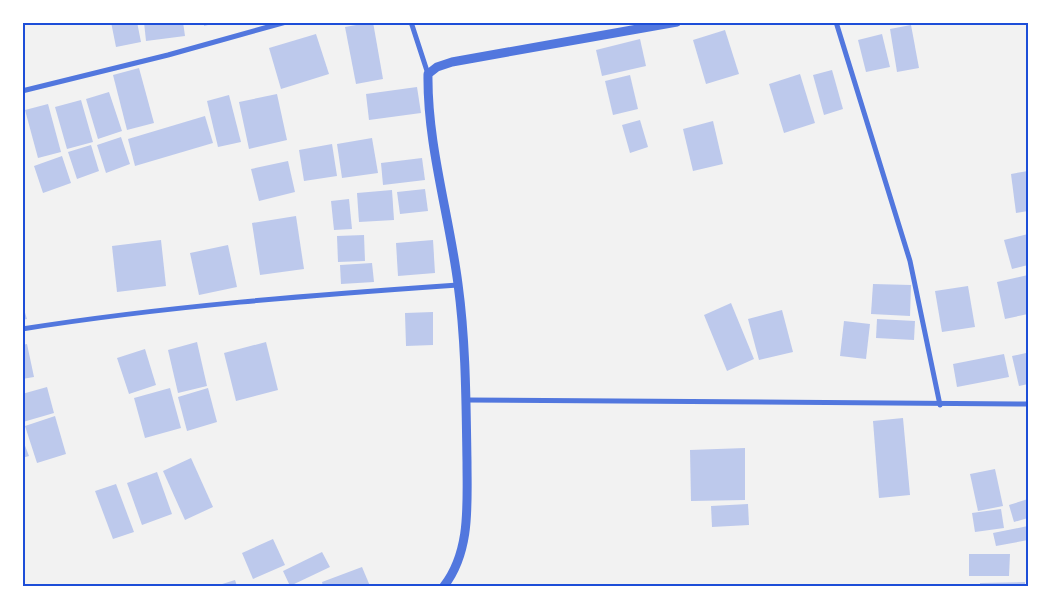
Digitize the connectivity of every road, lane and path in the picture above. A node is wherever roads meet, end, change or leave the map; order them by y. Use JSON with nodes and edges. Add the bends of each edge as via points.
{"nodes":[{"id":1,"x":286,"y":22,"type":"edge"},
{"id":2,"x":411,"y":22,"type":"edge"},
{"id":3,"x":677,"y":22,"type":"edge"},
{"id":4,"x":836,"y":22,"type":"edge"},
{"id":5,"x":428,"y":74,"type":"junction"},
{"id":6,"x":22,"y":91,"type":"edge"},
{"id":7,"x":458,"y":285,"type":"junction"},
{"id":8,"x":22,"y":329,"type":"edge"},
{"id":9,"x":467,"y":400,"type":"junction"},
{"id":10,"x":1028,"y":404,"type":"edge"},
{"id":11,"x":940,"y":405,"type":"junction"},
{"id":12,"x":444,"y":586,"type":"edge"}],
"edges":[{"from":1,"to":6,"type":"street"},
{"from":2,"to":5,"type":"street"},
{"from":3,"to":5,"type":"street","via":[[452,62]]},
{"from":4,"to":11,"type":"street","via":[[910,261]]},
{"from":5,"to":7,"type":"street","via":[[435,147]]},
{"from":7,"to":8,"type":"street","via":[[100,316]]},
{"from":7,"to":9,"type":"street"},
{"from":9,"to":11,"type":"street"},
{"from":9,"to":12,"type":"street","via":[[466,527],[457,566]]},
{"from":10,"to":11,"type":"street"}]}
